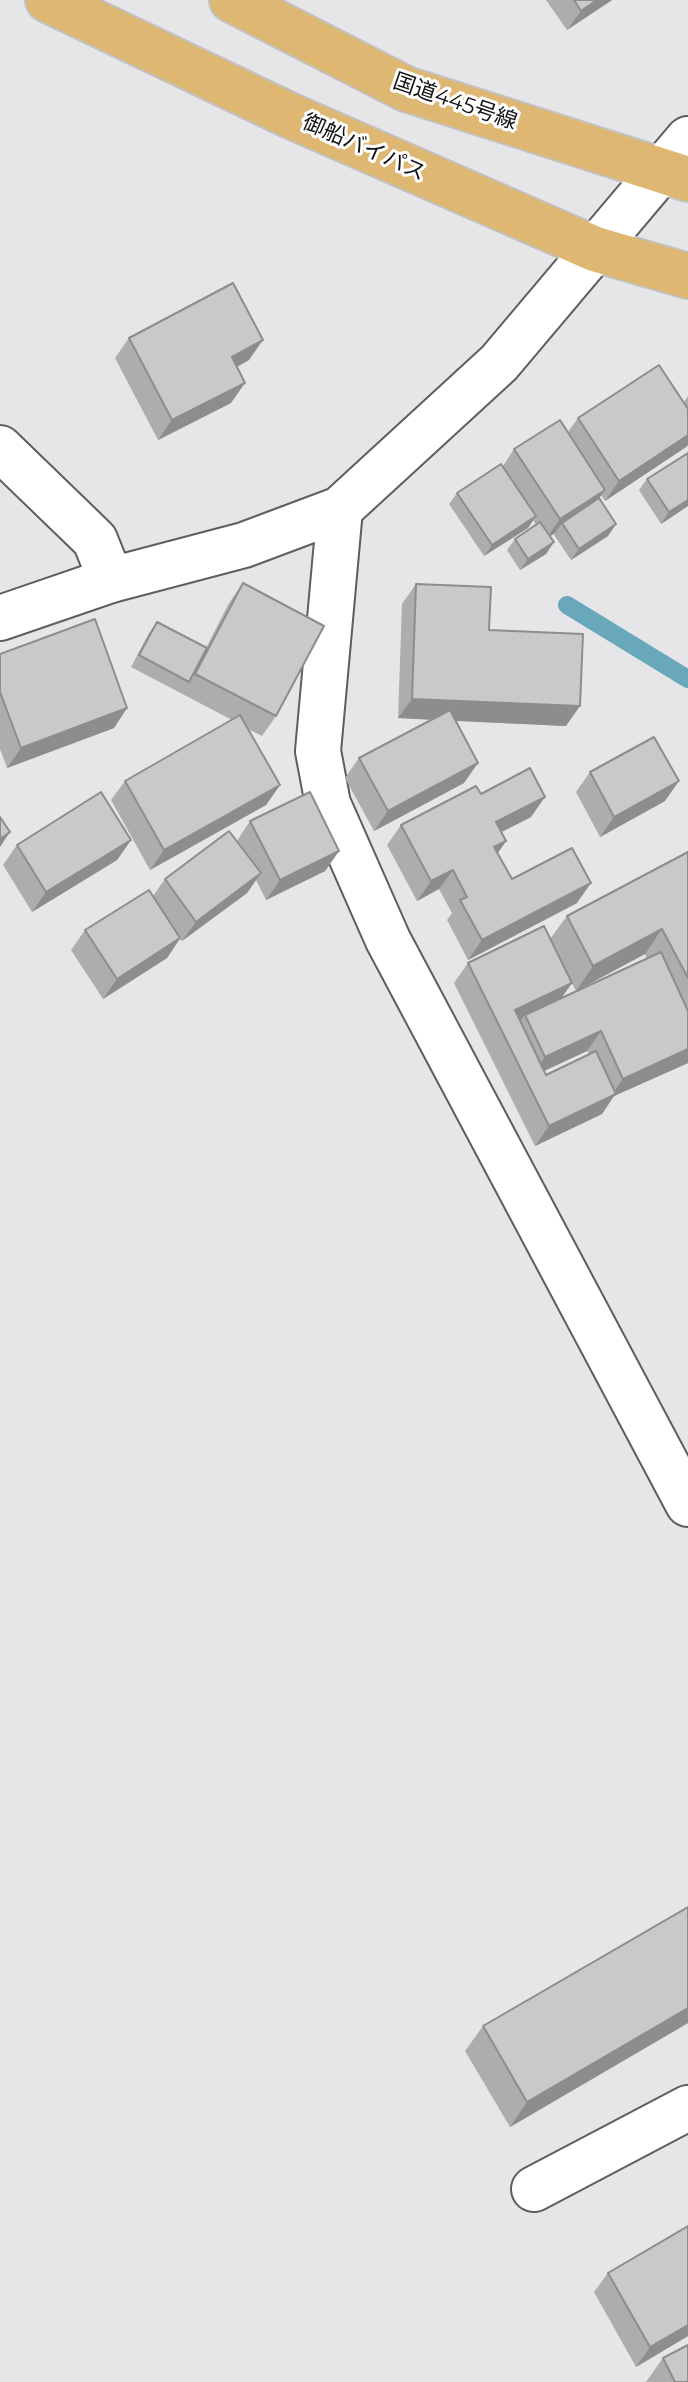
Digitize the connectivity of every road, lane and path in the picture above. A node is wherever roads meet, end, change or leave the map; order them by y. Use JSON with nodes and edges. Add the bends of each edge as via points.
{"nodes":[{"id":1,"x":48,"y":0,"type":"edge"},
{"id":2,"x":232,"y":0,"type":"edge"},
{"id":3,"x":679,"y":163,"type":"edge"},
{"id":4,"x":595,"y":249,"type":"junction"},
{"id":5,"x":688,"y":276,"type":"edge"},
{"id":6,"x":0,"y":448,"type":"edge"},
{"id":7,"x":340,"y":509,"type":"junction"},
{"id":8,"x":111,"y":580,"type":"junction"},
{"id":9,"x":0,"y":618,"type":"edge"},
{"id":10,"x":688,"y":1504,"type":"edge"},
{"id":11,"x":688,"y":2108,"type":"edge"},
{"id":12,"x":534,"y":2189,"type":"dead end"}],
"edges":[{"from":1,"to":4,"type":"highway","name":"御船バイパス","via":[[291,116]]},
{"from":2,"to":3,"type":"highway","name":"国道445号線","via":[[406,89]]},
{"from":3,"to":4,"type":"street"},
{"from":4,"to":5,"type":"highway","name":"御船バイパス"},
{"from":4,"to":7,"type":"street","via":[[499,363]]},
{"from":6,"to":8,"type":"street","via":[[95,540]]},
{"from":7,"to":8,"type":"street","via":[[244,545]]},
{"from":7,"to":10,"type":"street","via":[[318,751],[328,804],[388,940]]},
{"from":8,"to":9,"type":"street"},
{"from":11,"to":12,"type":"street"}]}
